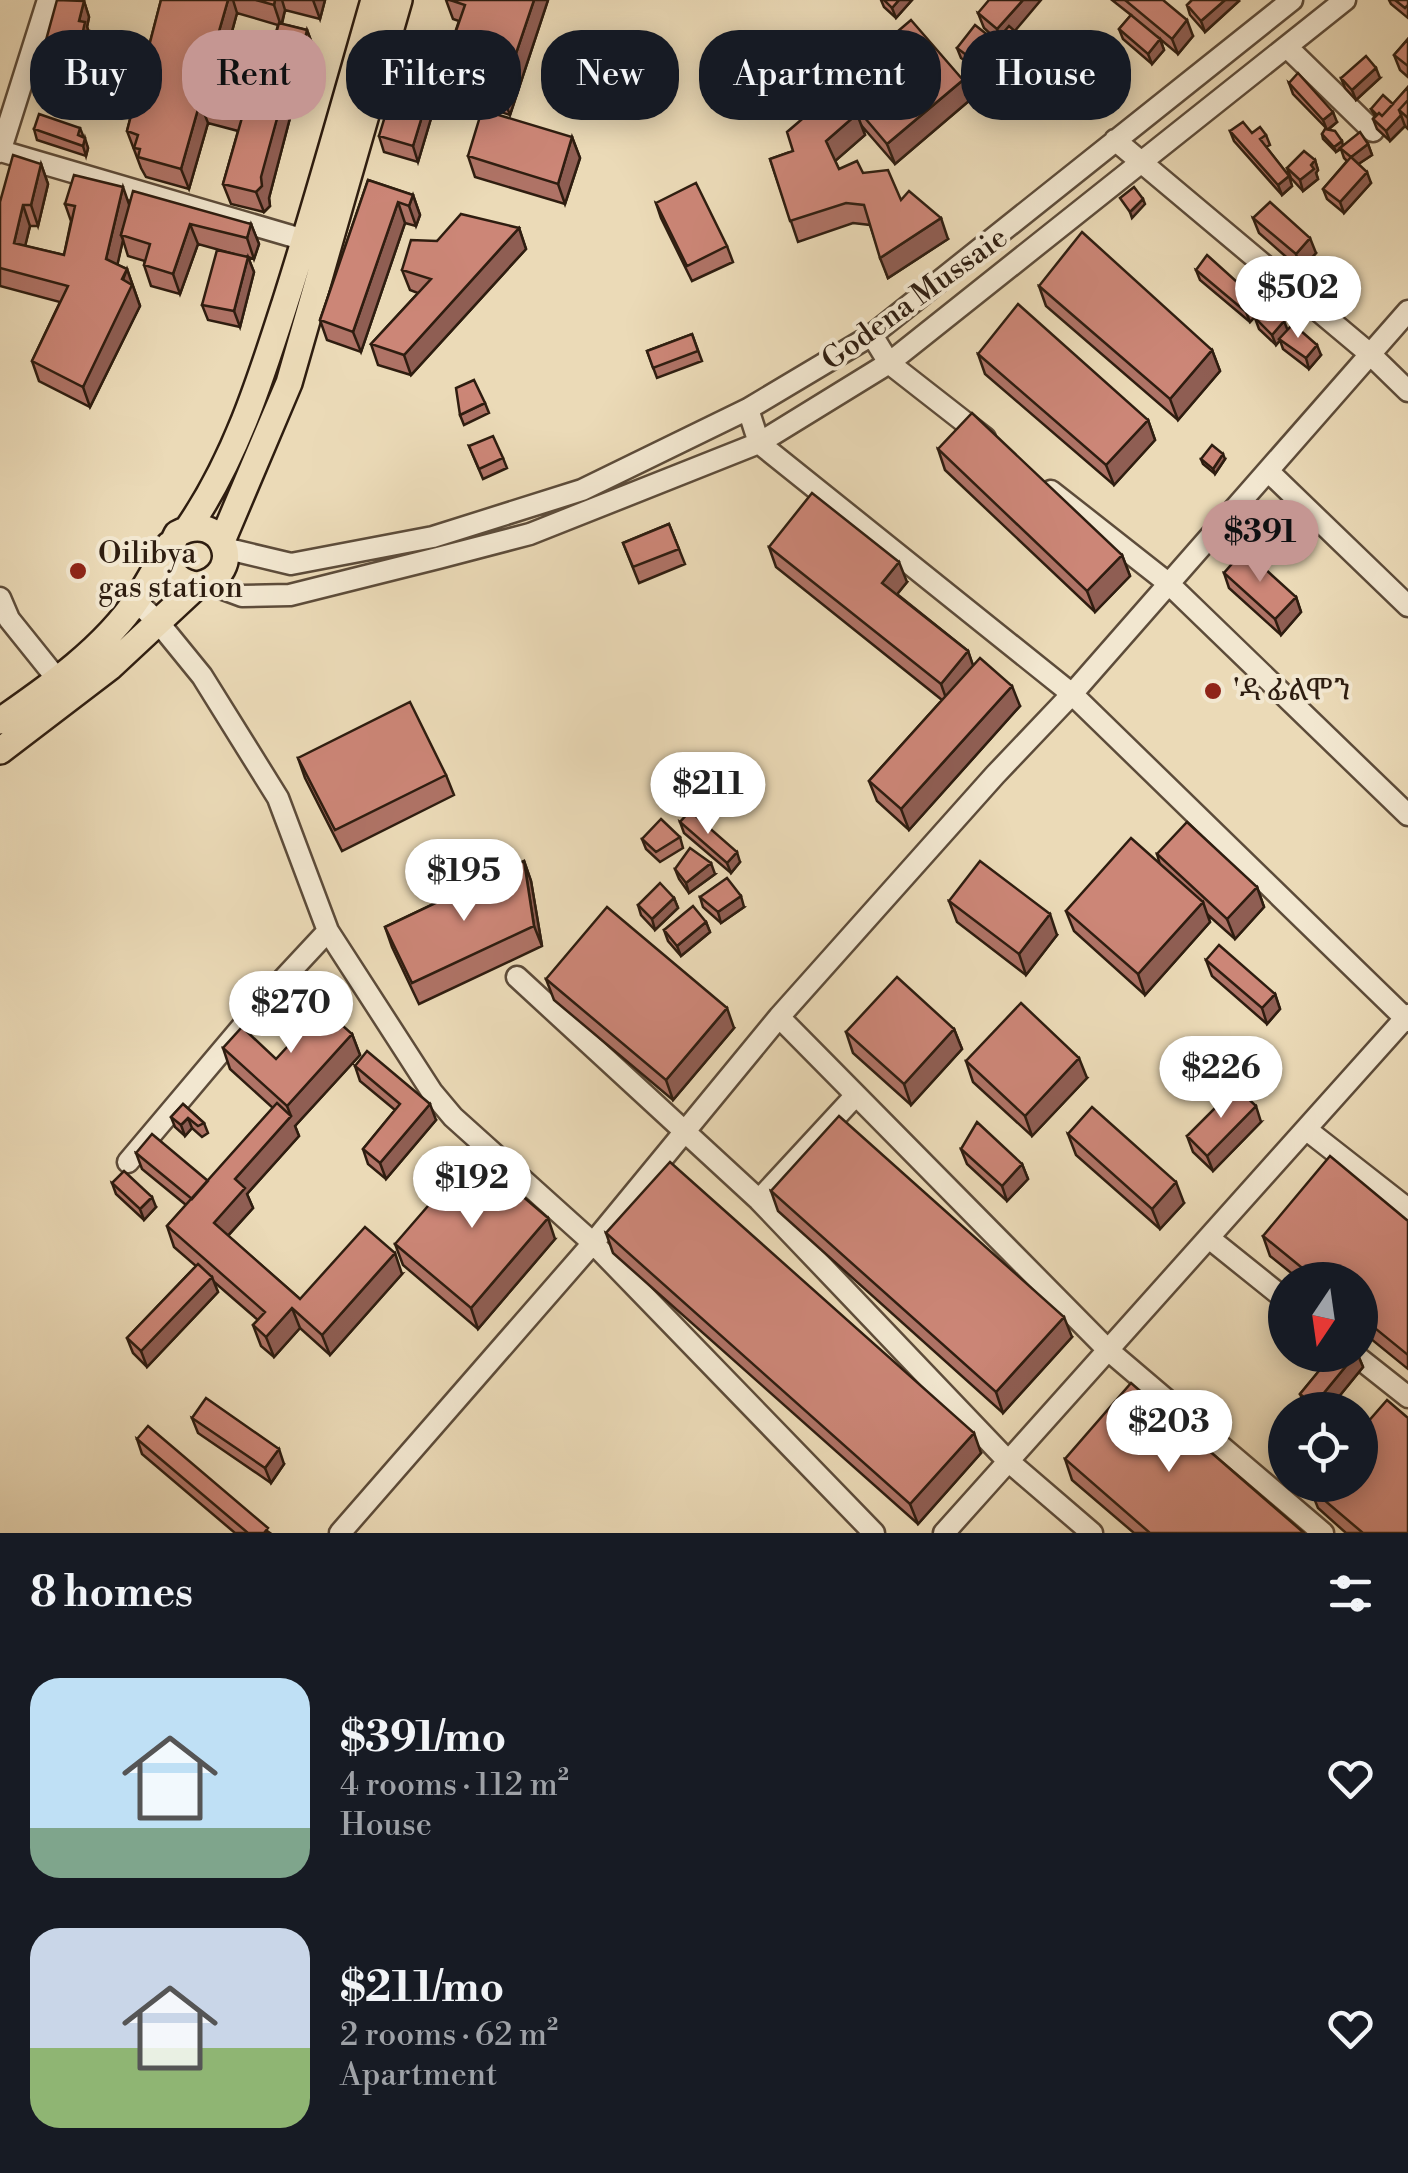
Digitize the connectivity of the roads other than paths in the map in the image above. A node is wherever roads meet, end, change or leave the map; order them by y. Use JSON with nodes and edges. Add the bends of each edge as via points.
{"nodes":[{"id":1,"x":48,"y":0,"type":"edge"},
{"id":2,"x":1292,"y":0,"type":"edge"},
{"id":3,"x":1345,"y":0,"type":"edge"},
{"id":4,"x":384,"y":11,"type":"edge"},
{"id":5,"x":1288,"y":48,"type":"junction"},
{"id":6,"x":1373,"y":131,"type":"edge"},
{"id":7,"x":1116,"y":140,"type":"junction"},
{"id":8,"x":0,"y":152,"type":"edge"},
{"id":9,"x":1145,"y":162,"type":"junction"},
{"id":10,"x":316,"y":243,"type":"junction"},
{"id":11,"x":1408,"y":311,"type":"edge"},
{"id":12,"x":872,"y":335,"type":"junction"},
{"id":13,"x":1370,"y":354,"type":"junction"},
{"id":14,"x":889,"y":362,"type":"junction"},
{"id":15,"x":262,"y":376,"type":"junction"},
{"id":16,"x":289,"y":382,"type":"junction"},
{"id":17,"x":1408,"y":391,"type":"edge"},
{"id":18,"x":748,"y":409,"type":"junction"},
{"id":19,"x":759,"y":443,"type":"junction"},
{"id":20,"x":998,"y":448,"type":"edge"},
{"id":21,"x":1268,"y":471,"type":"junction"},
{"id":22,"x":1028,"y":473,"type":"edge"},
{"id":23,"x":179,"y":536,"type":"junction"},
{"id":24,"x":223,"y":545,"type":"junction"},
{"id":25,"x":435,"y":548,"type":"junction"},
{"id":26,"x":1168,"y":583,"type":"junction"},
{"id":27,"x":203,"y":584,"type":"junction"},
{"id":28,"x":0,"y":598,"type":"edge"},
{"id":29,"x":136,"y":601,"type":"junction"},
{"id":30,"x":1408,"y":606,"type":"edge"},
{"id":31,"x":158,"y":622,"type":"junction"},
{"id":32,"x":58,"y":680,"type":"junction"},
{"id":33,"x":1072,"y":694,"type":"junction"},
{"id":34,"x":0,"y":722,"type":"edge"},
{"id":35,"x":0,"y":752,"type":"edge"},
{"id":36,"x":1408,"y":815,"type":"edge"},
{"id":37,"x":328,"y":932,"type":"junction"},
{"id":38,"x":517,"y":977,"type":"dead end"},
{"id":39,"x":778,"y":1018,"type":"junction"},
{"id":40,"x":1407,"y":1018,"type":"edge"},
{"id":41,"x":856,"y":1095,"type":"junction"},
{"id":42,"x":1307,"y":1130,"type":"junction"},
{"id":43,"x":684,"y":1132,"type":"junction"},
{"id":44,"x":128,"y":1162,"type":"dead end"},
{"id":45,"x":759,"y":1200,"type":"junction"},
{"id":46,"x":1408,"y":1209,"type":"edge"},
{"id":47,"x":1209,"y":1238,"type":"junction"},
{"id":48,"x":593,"y":1243,"type":"junction"},
{"id":49,"x":1268,"y":1285,"type":"edge"},
{"id":50,"x":1108,"y":1350,"type":"junction"},
{"id":51,"x":1377,"y":1372,"type":"edge"},
{"id":52,"x":1408,"y":1397,"type":"edge"},
{"id":53,"x":1007,"y":1460,"type":"junction"},
{"id":54,"x":340,"y":1533,"type":"edge"},
{"id":55,"x":874,"y":1533,"type":"edge"},
{"id":56,"x":944,"y":1533,"type":"edge"},
{"id":57,"x":1092,"y":1533,"type":"edge"},
{"id":58,"x":1322,"y":1533,"type":"edge"}],
"edges":[{"from":1,"to":8,"type":"street"},
{"from":2,"to":7,"type":"street","name":"Godena Mussaie"},
{"from":3,"to":5,"type":"street","name":"Godena Mussaie"},
{"from":4,"to":10,"type":"main road"},
{"from":5,"to":6,"type":"street"},
{"from":5,"to":9,"type":"street","name":"Godena Mussaie"},
{"from":7,"to":9,"type":"street"},
{"from":7,"to":12,"type":"street","name":"Godena Mussaie"},
{"from":8,"to":10,"type":"street"},
{"from":9,"to":13,"type":"street"},
{"from":9,"to":14,"type":"street","name":"Godena Mussaie"},
{"from":10,"to":15,"type":"main road"},
{"from":10,"to":16,"type":"main road"},
{"from":11,"to":13,"type":"street"},
{"from":12,"to":14,"type":"street"},
{"from":12,"to":18,"type":"street","name":"Godena Mussaie"},
{"from":13,"to":17,"type":"street"},
{"from":13,"to":21,"type":"street"},
{"from":14,"to":19,"type":"street","name":"Godena Mussaie"},
{"from":14,"to":20,"type":"street"},
{"from":15,"to":16,"type":"main road"},
{"from":15,"to":23,"type":"main road","via":[[214,487]]},
{"from":16,"to":24,"type":"main road"},
{"from":18,"to":19,"type":"street"},
{"from":18,"to":25,"type":"street","name":"Godena Mussaie","via":[[582,490]]},
{"from":19,"to":25,"type":"street","name":"Godena Mussaie","via":[[530,534]]},
{"from":19,"to":33,"type":"street"},
{"from":21,"to":26,"type":"street"},
{"from":21,"to":30,"type":"street"},
{"from":22,"to":26,"type":"street"},
{"from":23,"to":24,"type":"main road","via":[[207,529]]},
{"from":23,"to":27,"type":"main road","via":[[167,554],[172,572]]},
{"from":23,"to":29,"type":"main road"},
{"from":24,"to":25,"type":"street","name":"Godena Mussaie","via":[[291,564]]},
{"from":24,"to":27,"type":"main road","via":[[221,572]]},
{"from":25,"to":27,"type":"street","name":"Godena Mussaie","via":[[290,595],[242,596]]},
{"from":26,"to":33,"type":"street"},
{"from":26,"to":36,"type":"street"},
{"from":27,"to":31,"type":"main road"},
{"from":28,"to":32,"type":"street","via":[[8,619]]},
{"from":29,"to":31,"type":"street"},
{"from":29,"to":32,"type":"main road"},
{"from":31,"to":35,"type":"main road"},
{"from":31,"to":37,"type":"street","via":[[202,676],[278,798]]},
{"from":32,"to":34,"type":"main road"},
{"from":33,"to":39,"type":"street"},
{"from":33,"to":40,"type":"street"},
{"from":37,"to":44,"type":"street"},
{"from":37,"to":48,"type":"street","via":[[442,1104]]},
{"from":38,"to":43,"type":"street"},
{"from":39,"to":41,"type":"street"},
{"from":39,"to":43,"type":"street"},
{"from":40,"to":42,"type":"street"},
{"from":41,"to":45,"type":"street"},
{"from":41,"to":50,"type":"street"},
{"from":42,"to":46,"type":"street"},
{"from":42,"to":47,"type":"street"},
{"from":43,"to":45,"type":"street"},
{"from":43,"to":48,"type":"street"},
{"from":45,"to":53,"type":"street"},
{"from":47,"to":49,"type":"street"},
{"from":47,"to":50,"type":"street"},
{"from":48,"to":54,"type":"street"},
{"from":48,"to":55,"type":"street"},
{"from":50,"to":53,"type":"street"},
{"from":50,"to":58,"type":"street"},
{"from":51,"to":52,"type":"street"},
{"from":53,"to":56,"type":"street"},
{"from":53,"to":57,"type":"street"}]}
